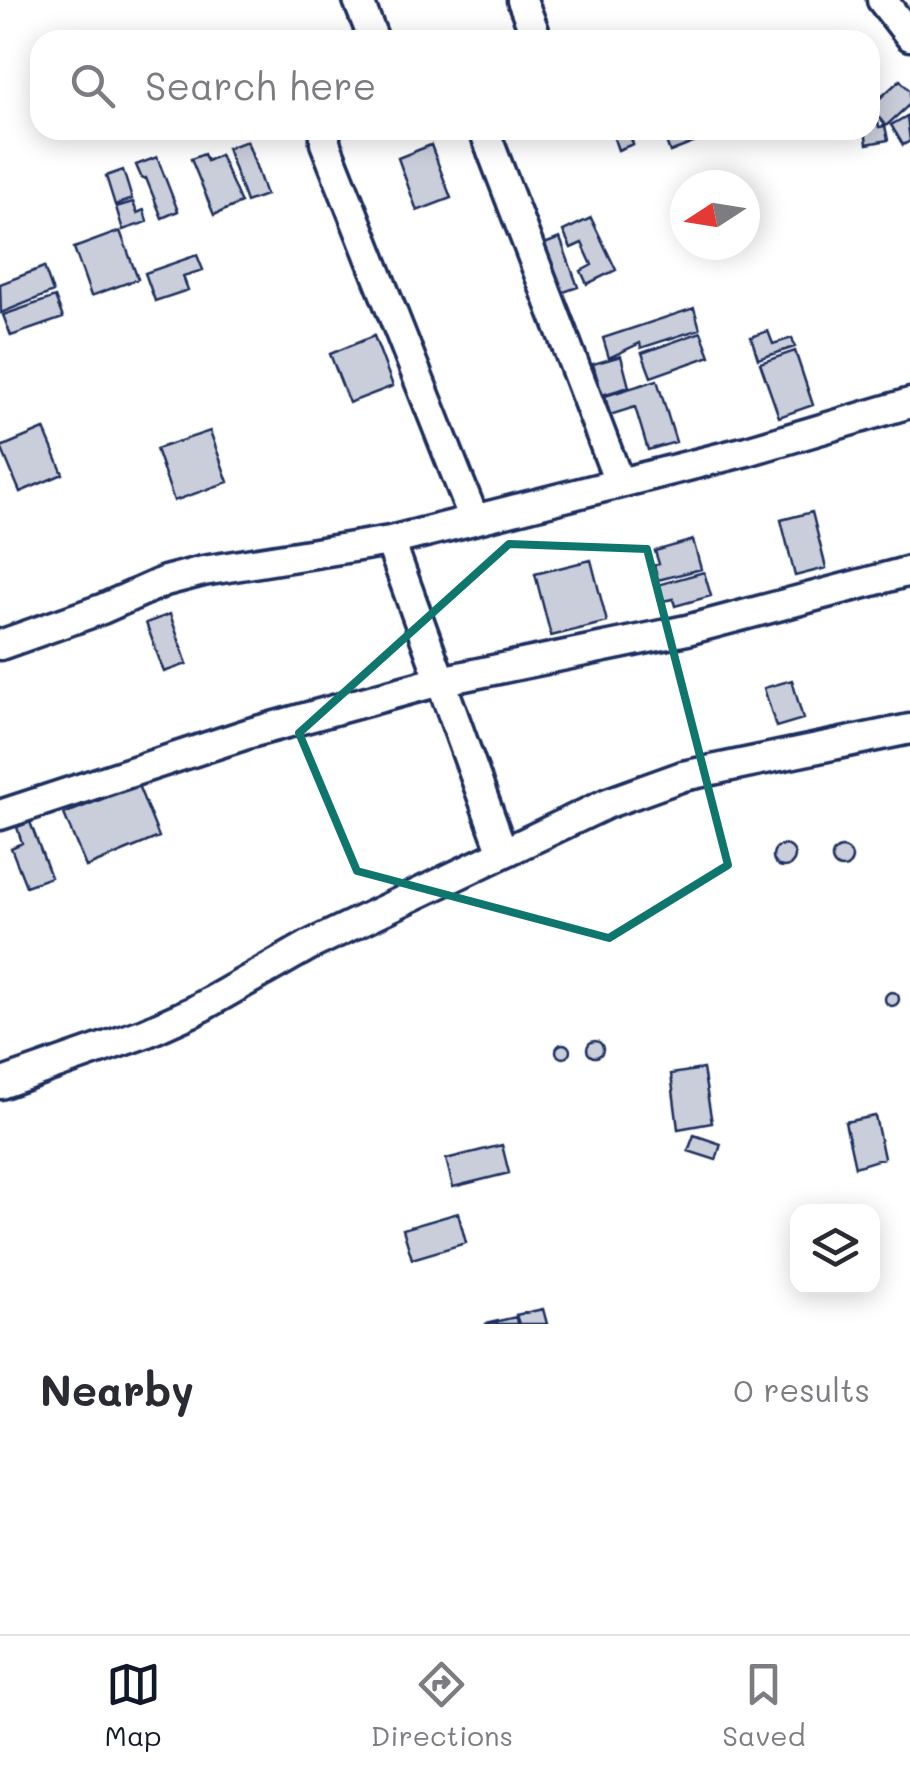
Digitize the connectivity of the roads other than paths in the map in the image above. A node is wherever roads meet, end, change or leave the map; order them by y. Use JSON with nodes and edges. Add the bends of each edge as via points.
{"nodes":[{"id":1,"x":358,"y":0,"type":"edge"},
{"id":2,"x":522,"y":0,"type":"edge"},
{"id":3,"x":882,"y":0,"type":"edge"},
{"id":4,"x":370,"y":30,"type":"edge"},
{"id":5,"x":534,"y":30,"type":"edge"},
{"id":6,"x":910,"y":36,"type":"edge"},
{"id":7,"x":326,"y":140,"type":"edge"},
{"id":8,"x":488,"y":140,"type":"edge"},
{"id":9,"x":910,"y":403,"type":"edge"},
{"id":10,"x":619,"y":482,"type":"junction"},
{"id":11,"x":474,"y":519,"type":"junction"},
{"id":12,"x":390,"y":542,"type":"junction"},
{"id":13,"x":910,"y":572,"type":"edge"},
{"id":14,"x":0,"y":646,"type":"edge"},
{"id":15,"x":440,"y":681,"type":"junction"},
{"id":16,"x":910,"y":729,"type":"edge"},
{"id":17,"x":0,"y":815,"type":"edge"},
{"id":18,"x":502,"y":853,"type":"junction"},
{"id":19,"x":0,"y":1084,"type":"edge"}],
"edges":[{"from":1,"to":4,"type":"street"},
{"from":2,"to":5,"type":"street"},
{"from":3,"to":6,"type":"street"},
{"from":7,"to":11,"type":"street"},
{"from":8,"to":10,"type":"street"},
{"from":9,"to":10,"type":"street"},
{"from":10,"to":11,"type":"street"},
{"from":11,"to":12,"type":"street"},
{"from":12,"to":14,"type":"street","via":[[165,581]]},
{"from":12,"to":15,"type":"street"},
{"from":13,"to":15,"type":"street","via":[[687,630]]},
{"from":15,"to":17,"type":"street","via":[[250,733]]},
{"from":15,"to":18,"type":"street"},
{"from":16,"to":18,"type":"street","via":[[683,776]]},
{"from":18,"to":19,"type":"street","via":[[308,946],[162,1026]]}]}
